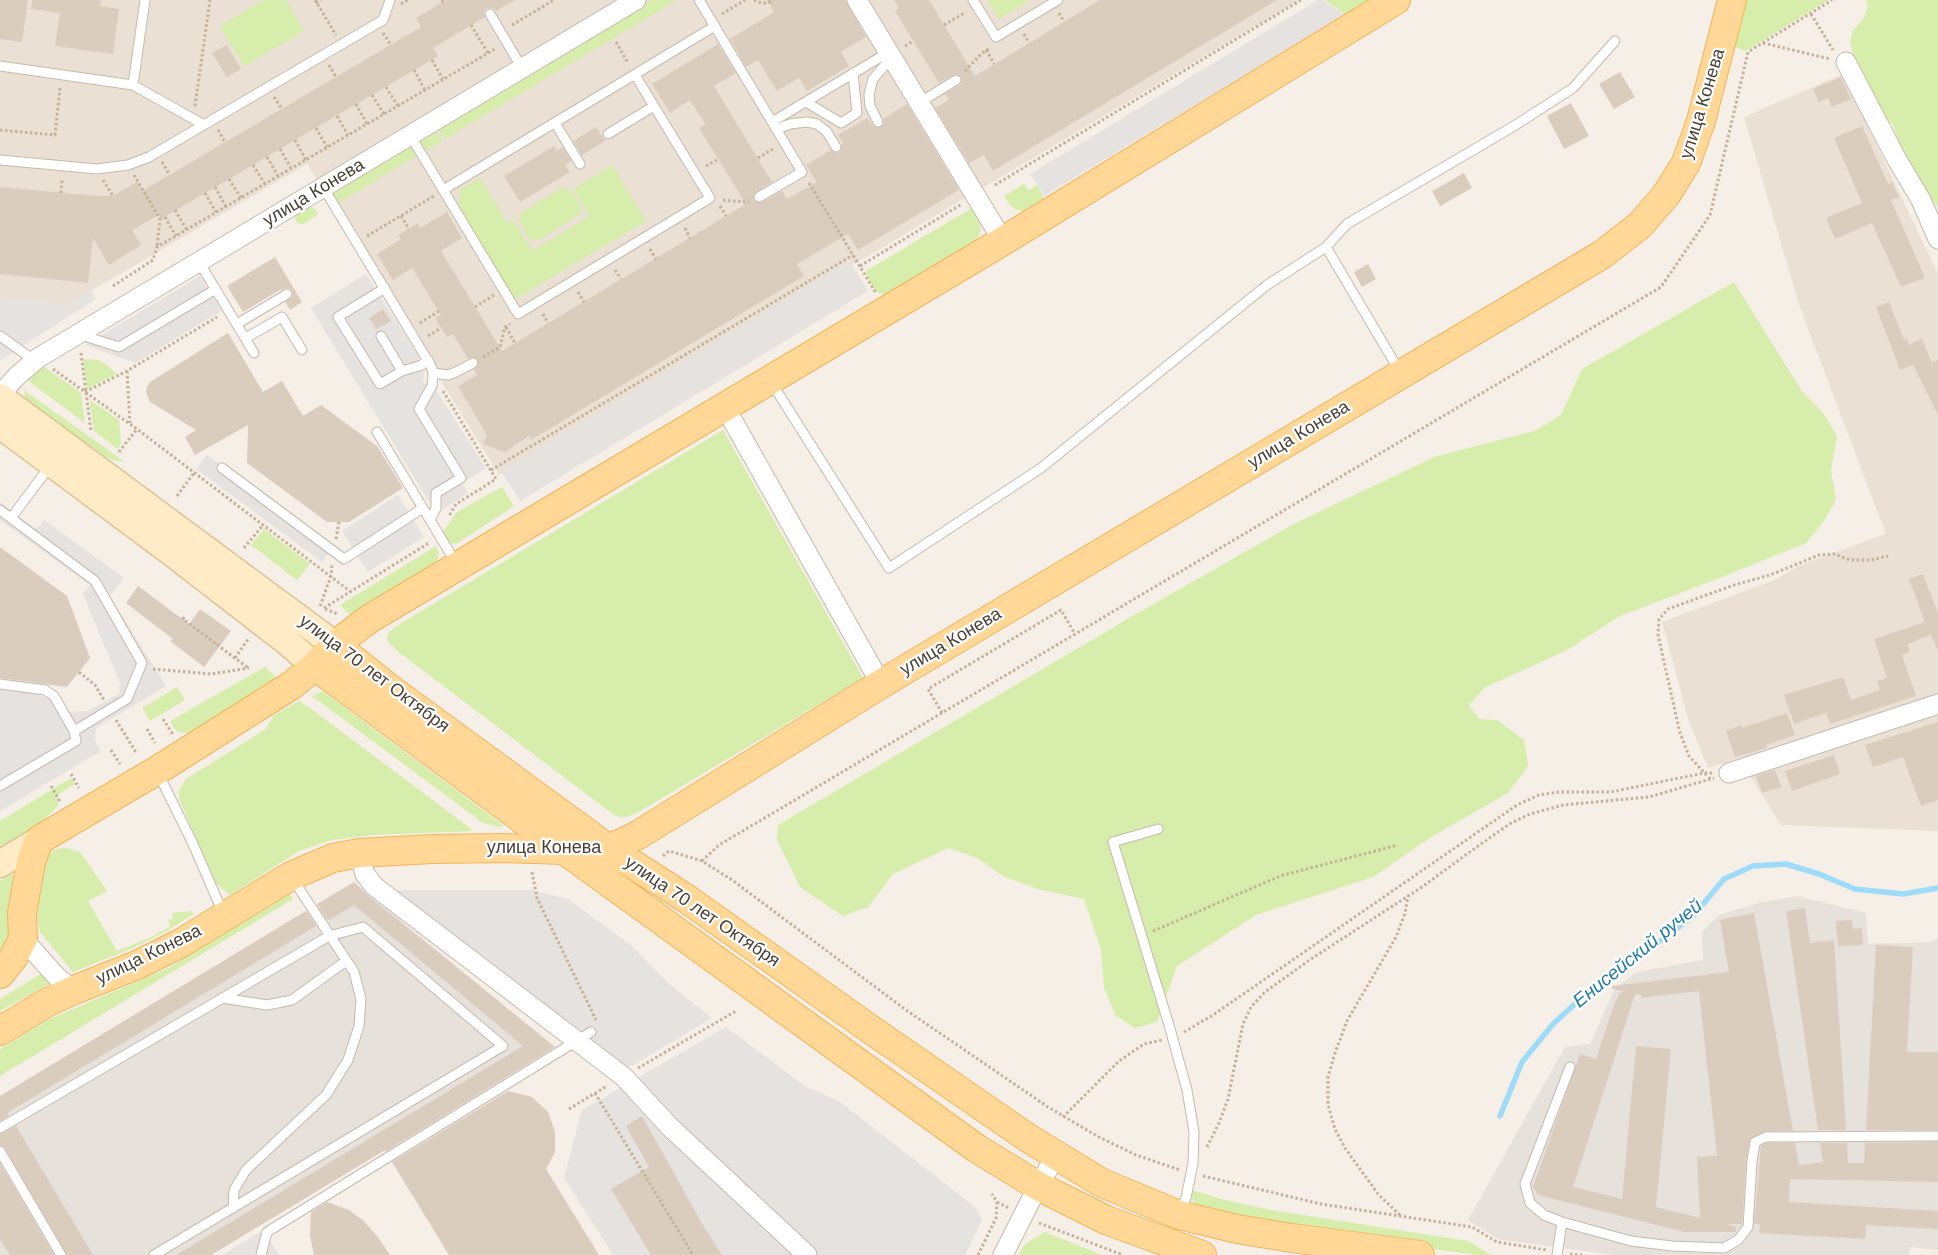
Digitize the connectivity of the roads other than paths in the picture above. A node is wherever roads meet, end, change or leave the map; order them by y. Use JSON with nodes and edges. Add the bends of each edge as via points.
{"nodes":[{"id":1,"x":145,"y":0,"type":"edge"},
{"id":2,"x":390,"y":0,"type":"edge"},
{"id":3,"x":636,"y":0,"type":"edge"},
{"id":4,"x":699,"y":0,"type":"edge"},
{"id":5,"x":858,"y":0,"type":"edge"},
{"id":6,"x":973,"y":0,"type":"edge"},
{"id":7,"x":1058,"y":0,"type":"edge"},
{"id":8,"x":1396,"y":0,"type":"edge"},
{"id":9,"x":1732,"y":0,"type":"edge"},
{"id":10,"x":490,"y":14,"type":"dead end"},
{"id":11,"x":713,"y":23,"type":"junction"},
{"id":12,"x":1616,"y":41,"type":"dead end"},
{"id":13,"x":895,"y":52,"type":"junction"},
{"id":14,"x":1846,"y":62,"type":"road end"},
{"id":15,"x":0,"y":66,"type":"edge"},
{"id":16,"x":522,"y":68,"type":"junction"},
{"id":17,"x":853,"y":73,"type":"junction"},
{"id":18,"x":635,"y":75,"type":"junction"},
{"id":19,"x":956,"y":80,"type":"road end"},
{"id":20,"x":133,"y":84,"type":"junction"},
{"id":21,"x":806,"y":102,"type":"junction"},
{"id":22,"x":920,"y":102,"type":"junction"},
{"id":23,"x":654,"y":106,"type":"junction"},
{"id":24,"x":878,"y":122,"type":"dead end"},
{"id":25,"x":555,"y":123,"type":"junction"},
{"id":26,"x":204,"y":125,"type":"junction"},
{"id":27,"x":775,"y":126,"type":"junction"},
{"id":28,"x":608,"y":134,"type":"dead end"},
{"id":29,"x":410,"y":135,"type":"junction"},
{"id":30,"x":836,"y":147,"type":"dead end"},
{"id":31,"x":0,"y":160,"type":"edge"},
{"id":32,"x":580,"y":164,"type":"dead end"},
{"id":33,"x":323,"y":187,"type":"junction"},
{"id":34,"x":443,"y":190,"type":"junction"},
{"id":35,"x":759,"y":197,"type":"road end"},
{"id":36,"x":1938,"y":239,"type":"edge"},
{"id":37,"x":1003,"y":241,"type":"junction"},
{"id":38,"x":1326,"y":247,"type":"junction"},
{"id":39,"x":199,"y":262,"type":"junction"},
{"id":40,"x":384,"y":288,"type":"junction"},
{"id":41,"x":216,"y":289,"type":"junction"},
{"id":42,"x":288,"y":294,"type":"dead end"},
{"id":43,"x":237,"y":324,"type":"junction"},
{"id":44,"x":78,"y":334,"type":"junction"},
{"id":45,"x":0,"y":336,"type":"edge"},
{"id":46,"x":380,"y":336,"type":"dead end"},
{"id":47,"x":246,"y":338,"type":"junction"},
{"id":48,"x":302,"y":350,"type":"dead end"},
{"id":49,"x":254,"y":353,"type":"dead end"},
{"id":50,"x":36,"y":360,"type":"junction"},
{"id":51,"x":428,"y":360,"type":"junction"},
{"id":52,"x":473,"y":363,"type":"road end"},
{"id":53,"x":402,"y":371,"type":"junction"},
{"id":54,"x":433,"y":373,"type":"junction"},
{"id":55,"x":1402,"y":374,"type":"junction"},
{"id":56,"x":769,"y":380,"type":"junction"},
{"id":57,"x":0,"y":396,"type":"edge"},
{"id":58,"x":725,"y":407,"type":"junction"},
{"id":59,"x":0,"y":426,"type":"edge"},
{"id":60,"x":378,"y":432,"type":"dead end"},
{"id":61,"x":51,"y":464,"type":"junction"},
{"id":62,"x":222,"y":468,"type":"dead end"},
{"id":63,"x":423,"y":508,"type":"junction"},
{"id":64,"x":0,"y":510,"type":"edge"},
{"id":65,"x":11,"y":518,"type":"junction"},
{"id":66,"x":430,"y":520,"type":"junction"},
{"id":67,"x":458,"y":566,"type":"junction"},
{"id":68,"x":335,"y":645,"type":"junction"},
{"id":69,"x":315,"y":666,"type":"junction"},
{"id":70,"x":0,"y":684,"type":"edge"},
{"id":71,"x":881,"y":684,"type":"junction"},
{"id":72,"x":1938,"y":704,"type":"edge"},
{"id":73,"x":74,"y":731,"type":"junction"},
{"id":74,"x":146,"y":755,"type":"junction"},
{"id":75,"x":1729,"y":773,"type":"road end"},
{"id":76,"x":0,"y":786,"type":"edge"},
{"id":77,"x":1158,"y":829,"type":"dead end"},
{"id":78,"x":39,"y":840,"type":"junction"},
{"id":79,"x":609,"y":849,"type":"junction"},
{"id":80,"x":564,"y":850,"type":"junction"},
{"id":81,"x":359,"y":853,"type":"junction"},
{"id":82,"x":0,"y":864,"type":"edge"},
{"id":83,"x":291,"y":876,"type":"junction"},
{"id":84,"x":224,"y":916,"type":"junction"},
{"id":85,"x":329,"y":936,"type":"junction"},
{"id":86,"x":23,"y":939,"type":"junction"},
{"id":87,"x":346,"y":960,"type":"junction"},
{"id":88,"x":0,"y":974,"type":"edge"},
{"id":89,"x":74,"y":990,"type":"junction"},
{"id":90,"x":222,"y":998,"type":"junction"},
{"id":91,"x":0,"y":1031,"type":"edge"},
{"id":92,"x":584,"y":1036,"type":"junction"},
{"id":93,"x":1570,"y":1067,"type":"dead end"},
{"id":94,"x":0,"y":1128,"type":"edge"},
{"id":95,"x":1938,"y":1136,"type":"edge"},
{"id":96,"x":0,"y":1150,"type":"edge"},
{"id":97,"x":1056,"y":1156,"type":"junction"},
{"id":98,"x":1038,"y":1186,"type":"junction"},
{"id":99,"x":233,"y":1208,"type":"junction"},
{"id":100,"x":1179,"y":1214,"type":"junction"},
{"id":101,"x":1562,"y":1222,"type":"junction"},
{"id":102,"x":1558,"y":1254,"type":"edge"},
{"id":103,"x":61,"y":1255,"type":"edge"},
{"id":104,"x":154,"y":1255,"type":"edge"},
{"id":105,"x":261,"y":1255,"type":"edge"},
{"id":106,"x":807,"y":1255,"type":"edge"},
{"id":107,"x":1003,"y":1255,"type":"edge"},
{"id":108,"x":1202,"y":1255,"type":"edge"},
{"id":109,"x":1420,"y":1255,"type":"edge"}],
"edges":[{"from":1,"to":20,"type":"lane"},
{"from":2,"to":26,"type":"lane","via":[[383,20]]},
{"from":3,"to":16,"type":"street","name":"улица Конева"},
{"from":4,"to":11,"type":"lane"},
{"from":5,"to":13,"type":"street"},
{"from":6,"to":7,"type":"lane","via":[[996,37]]},
{"from":8,"to":37,"type":"main road"},
{"from":9,"to":55,"type":"main road","name":"улица Конева","via":[[1701,121],[1686,164],[1666,195],[1640,225],[1603,254]]},
{"from":10,"to":16,"type":"lane"},
{"from":11,"to":18,"type":"lane"},
{"from":11,"to":27,"type":"lane"},
{"from":12,"to":38,"type":"lane","via":[[1574,88],[1348,224]]},
{"from":13,"to":17,"type":"lane"},
{"from":13,"to":22,"type":"street"},
{"from":13,"to":24,"type":"lane","via":[[873,79],[869,94],[870,106]]},
{"from":14,"to":36,"type":"street","via":[[1921,200]]},
{"from":15,"to":20,"type":"lane"},
{"from":16,"to":29,"type":"street","name":"улица Конева"},
{"from":17,"to":21,"type":"lane"},
{"from":17,"to":21,"type":"lane","via":[[857,113],[841,123]]},
{"from":18,"to":23,"type":"lane"},
{"from":18,"to":25,"type":"lane"},
{"from":19,"to":22,"type":"lane"},
{"from":20,"to":26,"type":"lane"},
{"from":21,"to":27,"type":"lane"},
{"from":22,"to":37,"type":"street"},
{"from":23,"to":28,"type":"lane"},
{"from":23,"to":34,"type":"lane","via":[[710,198],[518,314]]},
{"from":25,"to":32,"type":"lane"},
{"from":25,"to":34,"type":"lane"},
{"from":26,"to":31,"type":"lane","via":[[149,157],[128,165],[97,169]]},
{"from":27,"to":30,"type":"lane","via":[[817,124],[827,132]]},
{"from":27,"to":35,"type":"lane","via":[[802,172]]},
{"from":29,"to":33,"type":"street","name":"улица Конева"},
{"from":29,"to":34,"type":"lane"},
{"from":33,"to":39,"type":"street","name":"улица Конева"},
{"from":33,"to":40,"type":"lane"},
{"from":37,"to":56,"type":"main road"},
{"from":38,"to":55,"type":"lane"},
{"from":38,"to":56,"type":"lane","via":[[1267,285],[1041,468],[889,568]]},
{"from":39,"to":41,"type":"lane"},
{"from":39,"to":44,"type":"street","name":"улица Конева"},
{"from":40,"to":51,"type":"lane"},
{"from":40,"to":53,"type":"lane","via":[[338,317],[380,384]]},
{"from":41,"to":43,"type":"lane"},
{"from":41,"to":44,"type":"lane","via":[[120,347]]},
{"from":42,"to":43,"type":"lane"},
{"from":43,"to":47,"type":"lane"},
{"from":44,"to":50,"type":"street","name":"улица Конева"},
{"from":45,"to":50,"type":"lane"},
{"from":46,"to":53,"type":"lane"},
{"from":47,"to":48,"type":"lane","via":[[282,317]]},
{"from":47,"to":49,"type":"lane"},
{"from":50,"to":57,"type":"street","name":"улица Конева"},
{"from":51,"to":53,"type":"lane"},
{"from":51,"to":54,"type":"lane"},
{"from":52,"to":54,"type":"lane","via":[[448,374]]},
{"from":54,"to":66,"type":"lane","via":[[432,386],[419,409],[461,478],[436,493],[436,508]]},
{"from":55,"to":71,"type":"main road","name":"улица Конева"},
{"from":56,"to":58,"type":"main road"},
{"from":57,"to":68,"type":"main road","name":"улица 70 лет Октября"},
{"from":58,"to":67,"type":"main road"},
{"from":58,"to":71,"type":"street"},
{"from":59,"to":61,"type":"main road","name":"улица 70 лет Октября"},
{"from":60,"to":63,"type":"lane"},
{"from":61,"to":65,"type":"lane"},
{"from":61,"to":69,"type":"main road","name":"улица 70 лет Октября","via":[[171,552]]},
{"from":62,"to":63,"type":"lane","via":[[344,558]]},
{"from":63,"to":66,"type":"lane"},
{"from":64,"to":65,"type":"lane"},
{"from":65,"to":73,"type":"lane","via":[[96,581],[142,663],[127,699]]},
{"from":66,"to":67,"type":"lane"},
{"from":67,"to":68,"type":"main road","via":[[369,619]]},
{"from":68,"to":69,"type":"main road"},
{"from":68,"to":79,"type":"main road","name":"улица 70 лет Октября"},
{"from":69,"to":74,"type":"main road","via":[[292,685]]},
{"from":69,"to":80,"type":"main road","name":"улица 70 лет Октября"},
{"from":70,"to":73,"type":"lane","via":[[44,690],[54,696]]},
{"from":71,"to":79,"type":"main road","name":"улица Конева","via":[[638,835]]},
{"from":72,"to":75,"type":"street"},
{"from":73,"to":76,"type":"lane","via":[[76,741]]},
{"from":74,"to":78,"type":"main road"},
{"from":74,"to":84,"type":"lane","via":[[193,844]]},
{"from":77,"to":100,"type":"lane","via":[[1113,842],[1187,1090],[1194,1132],[1193,1163],[1186,1198]]},
{"from":78,"to":82,"type":"main road"},
{"from":78,"to":86,"type":"main road","via":[[31,862],[22,912]]},
{"from":79,"to":80,"type":"main road","name":"улица Конева"},
{"from":79,"to":97,"type":"main road","name":"улица 70 лет Октября","via":[[687,899]]},
{"from":80,"to":81,"type":"main road","name":"улица Конева","via":[[433,849]]},
{"from":80,"to":98,"type":"main road","name":"улица 70 лет Октября","via":[[976,1148]]},
{"from":81,"to":83,"type":"main road","name":"улица Конева","via":[[333,858]]},
{"from":81,"to":92,"type":"street","via":[[365,874],[374,886]]},
{"from":83,"to":84,"type":"main road","name":"улица Конева"},
{"from":83,"to":85,"type":"lane"},
{"from":84,"to":89,"type":"main road","name":"улица Конева","via":[[137,965]]},
{"from":85,"to":87,"type":"lane"},
{"from":85,"to":90,"type":"lane"},
{"from":85,"to":99,"type":"lane","via":[[363,927],[503,1046]]},
{"from":86,"to":88,"type":"main road"},
{"from":86,"to":89,"type":"street"},
{"from":87,"to":90,"type":"lane","via":[[292,1000],[267,1005]]},
{"from":87,"to":99,"type":"lane","via":[[354,972],[361,999],[359,1026],[348,1060],[326,1095],[246,1170],[234,1190]]},
{"from":89,"to":91,"type":"main road","name":"улица Конева"},
{"from":90,"to":94,"type":"lane"},
{"from":92,"to":105,"type":"lane","via":[[267,1232]]},
{"from":92,"to":106,"type":"street","via":[[670,1128]]},
{"from":93,"to":101,"type":"lane","via":[[1525,1184],[1530,1203],[1544,1215]]},
{"from":95,"to":101,"type":"lane","via":[[1779,1136],[1755,1142],[1748,1228],[1738,1240],[1724,1248],[1631,1241]]},
{"from":96,"to":103,"type":"lane"},
{"from":97,"to":98,"type":"street"},
{"from":97,"to":100,"type":"main road","name":"улица 70 лет Октября","via":[[1102,1183]]},
{"from":98,"to":107,"type":"street"},
{"from":98,"to":108,"type":"main road","name":"улица 70 лет Октября","via":[[1106,1220]]},
{"from":99,"to":104,"type":"lane"},
{"from":100,"to":109,"type":"main road","name":"улица 70 лет Октября","via":[[1238,1229]]},
{"from":101,"to":102,"type":"lane"}]}
